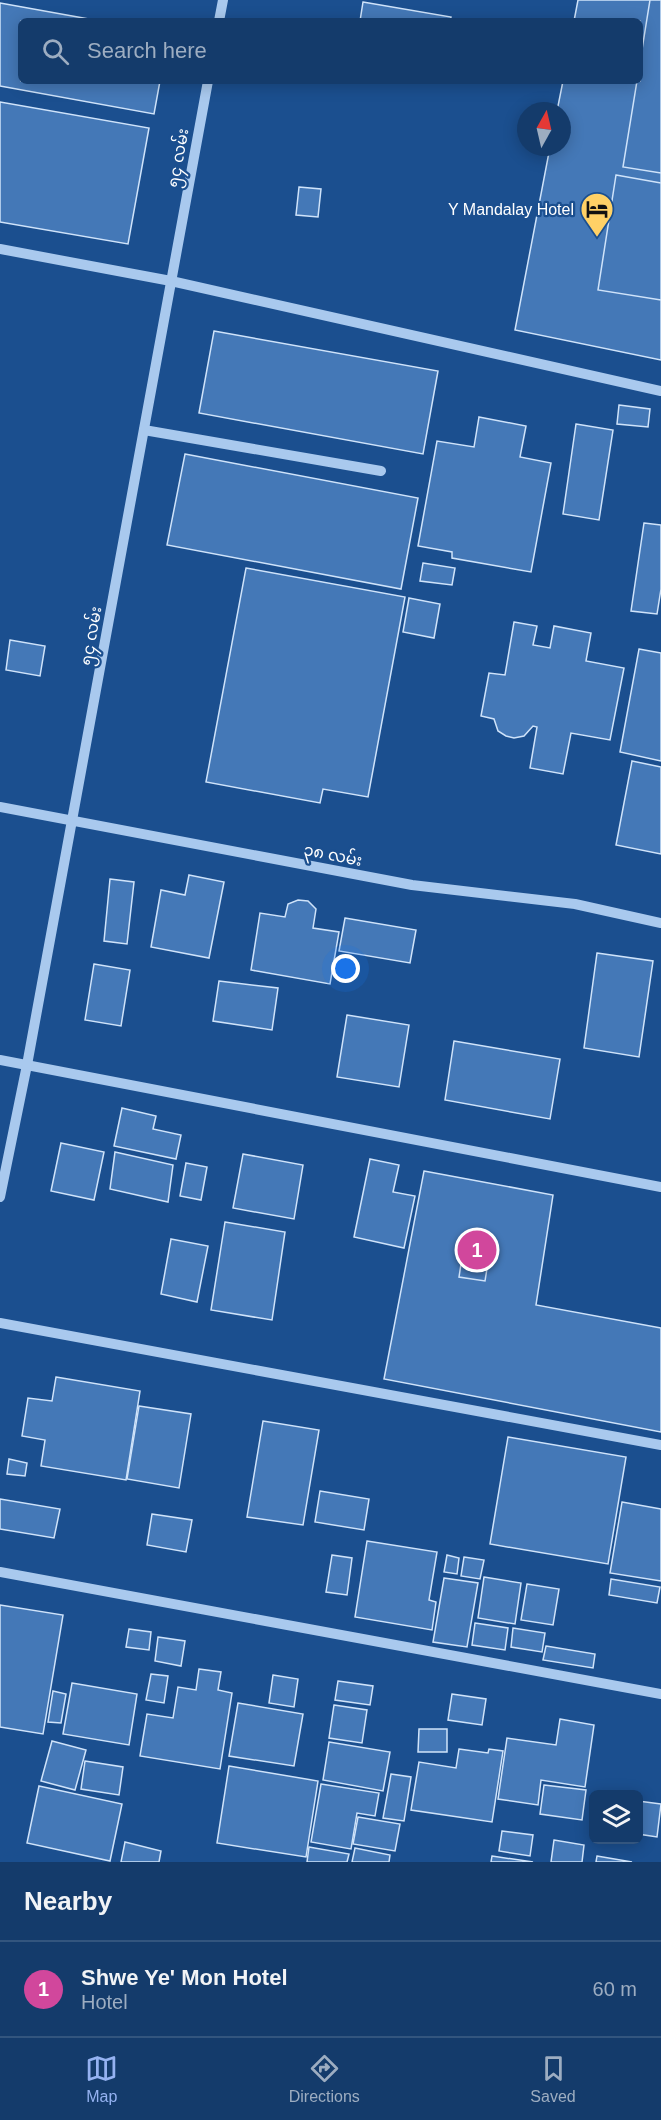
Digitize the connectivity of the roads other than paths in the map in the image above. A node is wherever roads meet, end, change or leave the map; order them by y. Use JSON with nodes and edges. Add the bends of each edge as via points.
{"nodes":[{"id":1,"x":223,"y":0,"type":"edge"},
{"id":2,"x":220,"y":18,"type":"edge"},
{"id":3,"x":207,"y":84,"type":"edge"},
{"id":4,"x":0,"y":249,"type":"edge"},
{"id":5,"x":171,"y":281,"type":"junction"},
{"id":6,"x":661,"y":391,"type":"edge"},
{"id":7,"x":144,"y":430,"type":"junction"},
{"id":8,"x":381,"y":471,"type":"dead end"},
{"id":9,"x":0,"y":807,"type":"edge"},
{"id":10,"x":72,"y":821,"type":"junction"},
{"id":11,"x":661,"y":923,"type":"edge"},
{"id":12,"x":0,"y":1060,"type":"edge"},
{"id":13,"x":27,"y":1065,"type":"junction"},
{"id":14,"x":661,"y":1187,"type":"edge"},
{"id":15,"x":0,"y":1197,"type":"edge"},
{"id":16,"x":0,"y":1323,"type":"edge"},
{"id":17,"x":661,"y":1445,"type":"edge"},
{"id":18,"x":0,"y":1572,"type":"edge"},
{"id":19,"x":661,"y":1694,"type":"edge"}],
"edges":[{"from":1,"to":2,"type":"street"},
{"from":3,"to":5,"type":"street","name":"၅၄ လမ်း"},
{"from":4,"to":5,"type":"street"},
{"from":5,"to":6,"type":"street"},
{"from":5,"to":7,"type":"street","name":"၅၄ လမ်း"},
{"from":7,"to":8,"type":"street"},
{"from":7,"to":10,"type":"street","name":"၅၄ လမ်း"},
{"from":9,"to":10,"type":"street","name":"၃၈ လမ်း"},
{"from":10,"to":11,"type":"street","name":"၃၈ လမ်း","via":[[412,885],[575,904]]},
{"from":10,"to":13,"type":"street","name":"၅၄ လမ်း"},
{"from":12,"to":13,"type":"street"},
{"from":13,"to":14,"type":"street"},
{"from":13,"to":15,"type":"street","name":"၅၄ လမ်း"},
{"from":16,"to":17,"type":"street"},
{"from":18,"to":19,"type":"street"}]}
